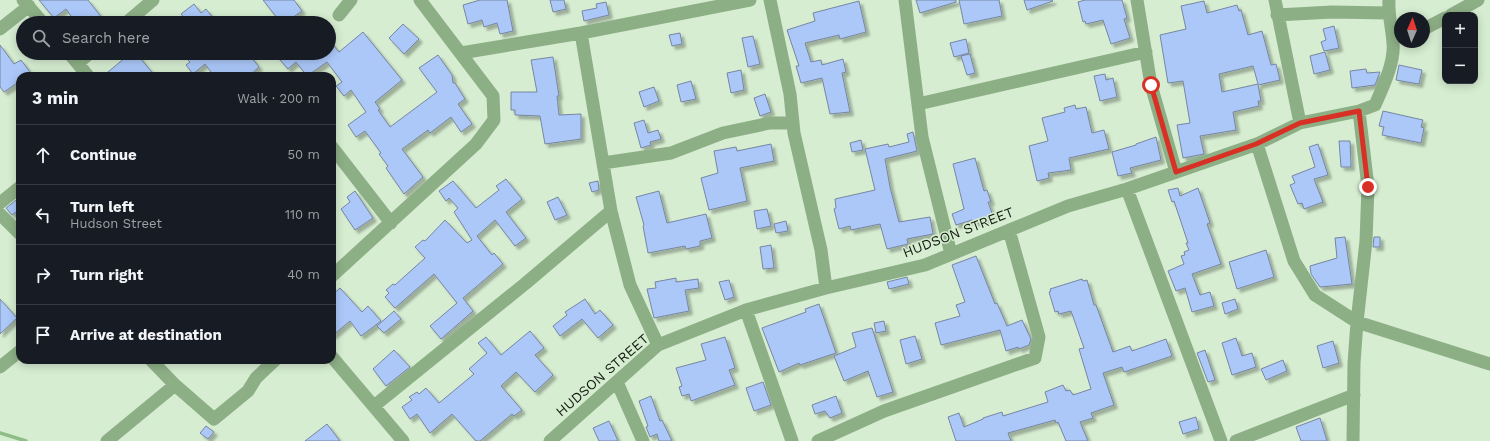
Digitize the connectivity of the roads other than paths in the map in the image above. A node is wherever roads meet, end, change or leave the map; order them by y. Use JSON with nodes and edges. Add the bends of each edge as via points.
{"nodes":[{"id":1,"x":153,"y":0,"type":"edge"},
{"id":2,"x":351,"y":0,"type":"edge"},
{"id":3,"x":420,"y":0,"type":"edge"},
{"id":4,"x":750,"y":0,"type":"edge"},
{"id":5,"x":770,"y":0,"type":"edge"},
{"id":6,"x":905,"y":0,"type":"edge"},
{"id":7,"x":1136,"y":0,"type":"edge"},
{"id":8,"x":1275,"y":0,"type":"edge"},
{"id":9,"x":1478,"y":0,"type":"edge"},
{"id":10,"x":26,"y":3,"type":"edge"},
{"id":11,"x":1388,"y":6,"type":"edge"},
{"id":12,"x":1456,"y":12,"type":"edge"},
{"id":13,"x":339,"y":15,"type":"dead end"},
{"id":14,"x":1277,"y":15,"type":"junction"},
{"id":15,"x":37,"y":16,"type":"edge"},
{"id":16,"x":134,"y":16,"type":"edge"},
{"id":17,"x":1442,"y":20,"type":"edge"},
{"id":18,"x":1430,"y":26,"type":"edge"},
{"id":19,"x":0,"y":29,"type":"edge"},
{"id":20,"x":1394,"y":31,"type":"edge"},
{"id":21,"x":581,"y":33,"type":"junction"},
{"id":22,"x":1396,"y":48,"type":"edge"},
{"id":23,"x":1146,"y":52,"type":"junction"},
{"id":24,"x":461,"y":53,"type":"junction"},
{"id":25,"x":75,"y":60,"type":"edge"},
{"id":26,"x":82,"y":60,"type":"edge"},
{"id":27,"x":78,"y":63,"type":"junction"},
{"id":28,"x":85,"y":72,"type":"edge"},
{"id":29,"x":918,"y":104,"type":"junction"},
{"id":30,"x":1359,"y":111,"type":"junction"},
{"id":31,"x":793,"y":123,"type":"junction"},
{"id":32,"x":1300,"y":123,"type":"junction"},
{"id":33,"x":1256,"y":144,"type":"junction"},
{"id":34,"x":336,"y":152,"type":"edge"},
{"id":35,"x":603,"y":163,"type":"junction"},
{"id":36,"x":1176,"y":172,"type":"junction"},
{"id":37,"x":1127,"y":189,"type":"junction"},
{"id":38,"x":16,"y":190,"type":"edge"},
{"id":39,"x":0,"y":204,"type":"edge"},
{"id":40,"x":611,"y":211,"type":"junction"},
{"id":41,"x":0,"y":214,"type":"edge"},
{"id":42,"x":391,"y":223,"type":"junction"},
{"id":43,"x":16,"y":230,"type":"edge"},
{"id":44,"x":1008,"y":230,"type":"junction"},
{"id":45,"x":951,"y":254,"type":"junction"},
{"id":46,"x":336,"y":272,"type":"edge"},
{"id":47,"x":826,"y":288,"type":"junction"},
{"id":48,"x":746,"y":310,"type":"junction"},
{"id":49,"x":1357,"y":322,"type":"junction"},
{"id":50,"x":658,"y":345,"type":"junction"},
{"id":51,"x":16,"y":354,"type":"edge"},
{"id":52,"x":336,"y":362,"type":"edge"},
{"id":53,"x":155,"y":364,"type":"edge"},
{"id":54,"x":271,"y":364,"type":"edge"},
{"id":55,"x":1490,"y":364,"type":"edge"},
{"id":56,"x":0,"y":367,"type":"edge"},
{"id":57,"x":617,"y":382,"type":"junction"},
{"id":58,"x":175,"y":385,"type":"junction"},
{"id":59,"x":1354,"y":395,"type":"junction"},
{"id":60,"x":374,"y":406,"type":"junction"},
{"id":61,"x":108,"y":441,"type":"edge"},
{"id":62,"x":403,"y":441,"type":"edge"},
{"id":63,"x":550,"y":441,"type":"edge"},
{"id":64,"x":643,"y":441,"type":"edge"},
{"id":65,"x":792,"y":441,"type":"edge"},
{"id":66,"x":818,"y":441,"type":"edge"},
{"id":67,"x":1221,"y":441,"type":"edge"},
{"id":68,"x":1236,"y":441,"type":"edge"},
{"id":69,"x":1353,"y":441,"type":"edge"}],
"edges":[{"from":1,"to":16,"type":"street"},
{"from":2,"to":13,"type":"street"},
{"from":3,"to":24,"type":"street"},
{"from":4,"to":21,"type":"street"},
{"from":5,"to":31,"type":"street","via":[[790,94]]},
{"from":6,"to":29,"type":"street"},
{"from":7,"to":23,"type":"street"},
{"from":8,"to":14,"type":"street"},
{"from":9,"to":12,"type":"street"},
{"from":10,"to":15,"type":"street"},
{"from":10,"to":19,"type":"street"},
{"from":11,"to":14,"type":"street"},
{"from":11,"to":20,"type":"street","name":"HUDSON STREET"},
{"from":14,"to":32,"type":"street"},
{"from":17,"to":18,"type":"street"},
{"from":21,"to":24,"type":"street"},
{"from":21,"to":35,"type":"street"},
{"from":22,"to":30,"type":"street","name":"HUDSON STREET","via":[[1387,79],[1375,105]]},
{"from":23,"to":29,"type":"street"},
{"from":23,"to":36,"type":"street","via":[[1151,85]]},
{"from":24,"to":42,"type":"street","via":[[492,96],[494,120],[476,144]]},
{"from":25,"to":27,"type":"street"},
{"from":26,"to":27,"type":"street"},
{"from":27,"to":28,"type":"street"},
{"from":29,"to":45,"type":"street","via":[[922,137]]},
{"from":30,"to":32,"type":"street","name":"HUDSON STREET"},
{"from":30,"to":49,"type":"street","via":[[1368,187],[1366,241]]},
{"from":31,"to":35,"type":"street","via":[[770,123],[723,132],[671,153]]},
{"from":31,"to":47,"type":"street","via":[[821,250]]},
{"from":32,"to":33,"type":"street","name":"HUDSON STREET"},
{"from":33,"to":36,"type":"street","name":"HUDSON STREET"},
{"from":33,"to":49,"type":"street","via":[[1294,261],[1315,295]]},
{"from":34,"to":42,"type":"street"},
{"from":35,"to":40,"type":"street"},
{"from":36,"to":37,"type":"street","name":"HUDSON STREET"},
{"from":37,"to":44,"type":"street","name":"HUDSON STREET","via":[[1068,206]]},
{"from":37,"to":67,"type":"street"},
{"from":38,"to":39,"type":"street"},
{"from":40,"to":50,"type":"street","via":[[630,285]]},
{"from":40,"to":60,"type":"street"},
{"from":41,"to":43,"type":"street"},
{"from":42,"to":46,"type":"street"},
{"from":44,"to":45,"type":"street","name":"HUDSON STREET"},
{"from":44,"to":66,"type":"street","via":[[1039,337],[1035,358],[884,411]]},
{"from":45,"to":47,"type":"street","name":"HUDSON STREET","via":[[925,265]]},
{"from":47,"to":48,"type":"street","name":"HUDSON STREET"},
{"from":48,"to":50,"type":"street","name":"HUDSON STREET"},
{"from":48,"to":65,"type":"street"},
{"from":49,"to":55,"type":"street"},
{"from":49,"to":59,"type":"street"},
{"from":50,"to":57,"type":"street","name":"HUDSON STREET"},
{"from":51,"to":56,"type":"street"},
{"from":52,"to":60,"type":"street"},
{"from":53,"to":58,"type":"street"},
{"from":54,"to":58,"type":"street","via":[[256,378],[248,391],[214,419]]},
{"from":57,"to":63,"type":"street","name":"HUDSON STREET"},
{"from":57,"to":64,"type":"street"},
{"from":58,"to":61,"type":"street"},
{"from":59,"to":68,"type":"street"},
{"from":59,"to":69,"type":"street"},
{"from":60,"to":62,"type":"street"}]}
